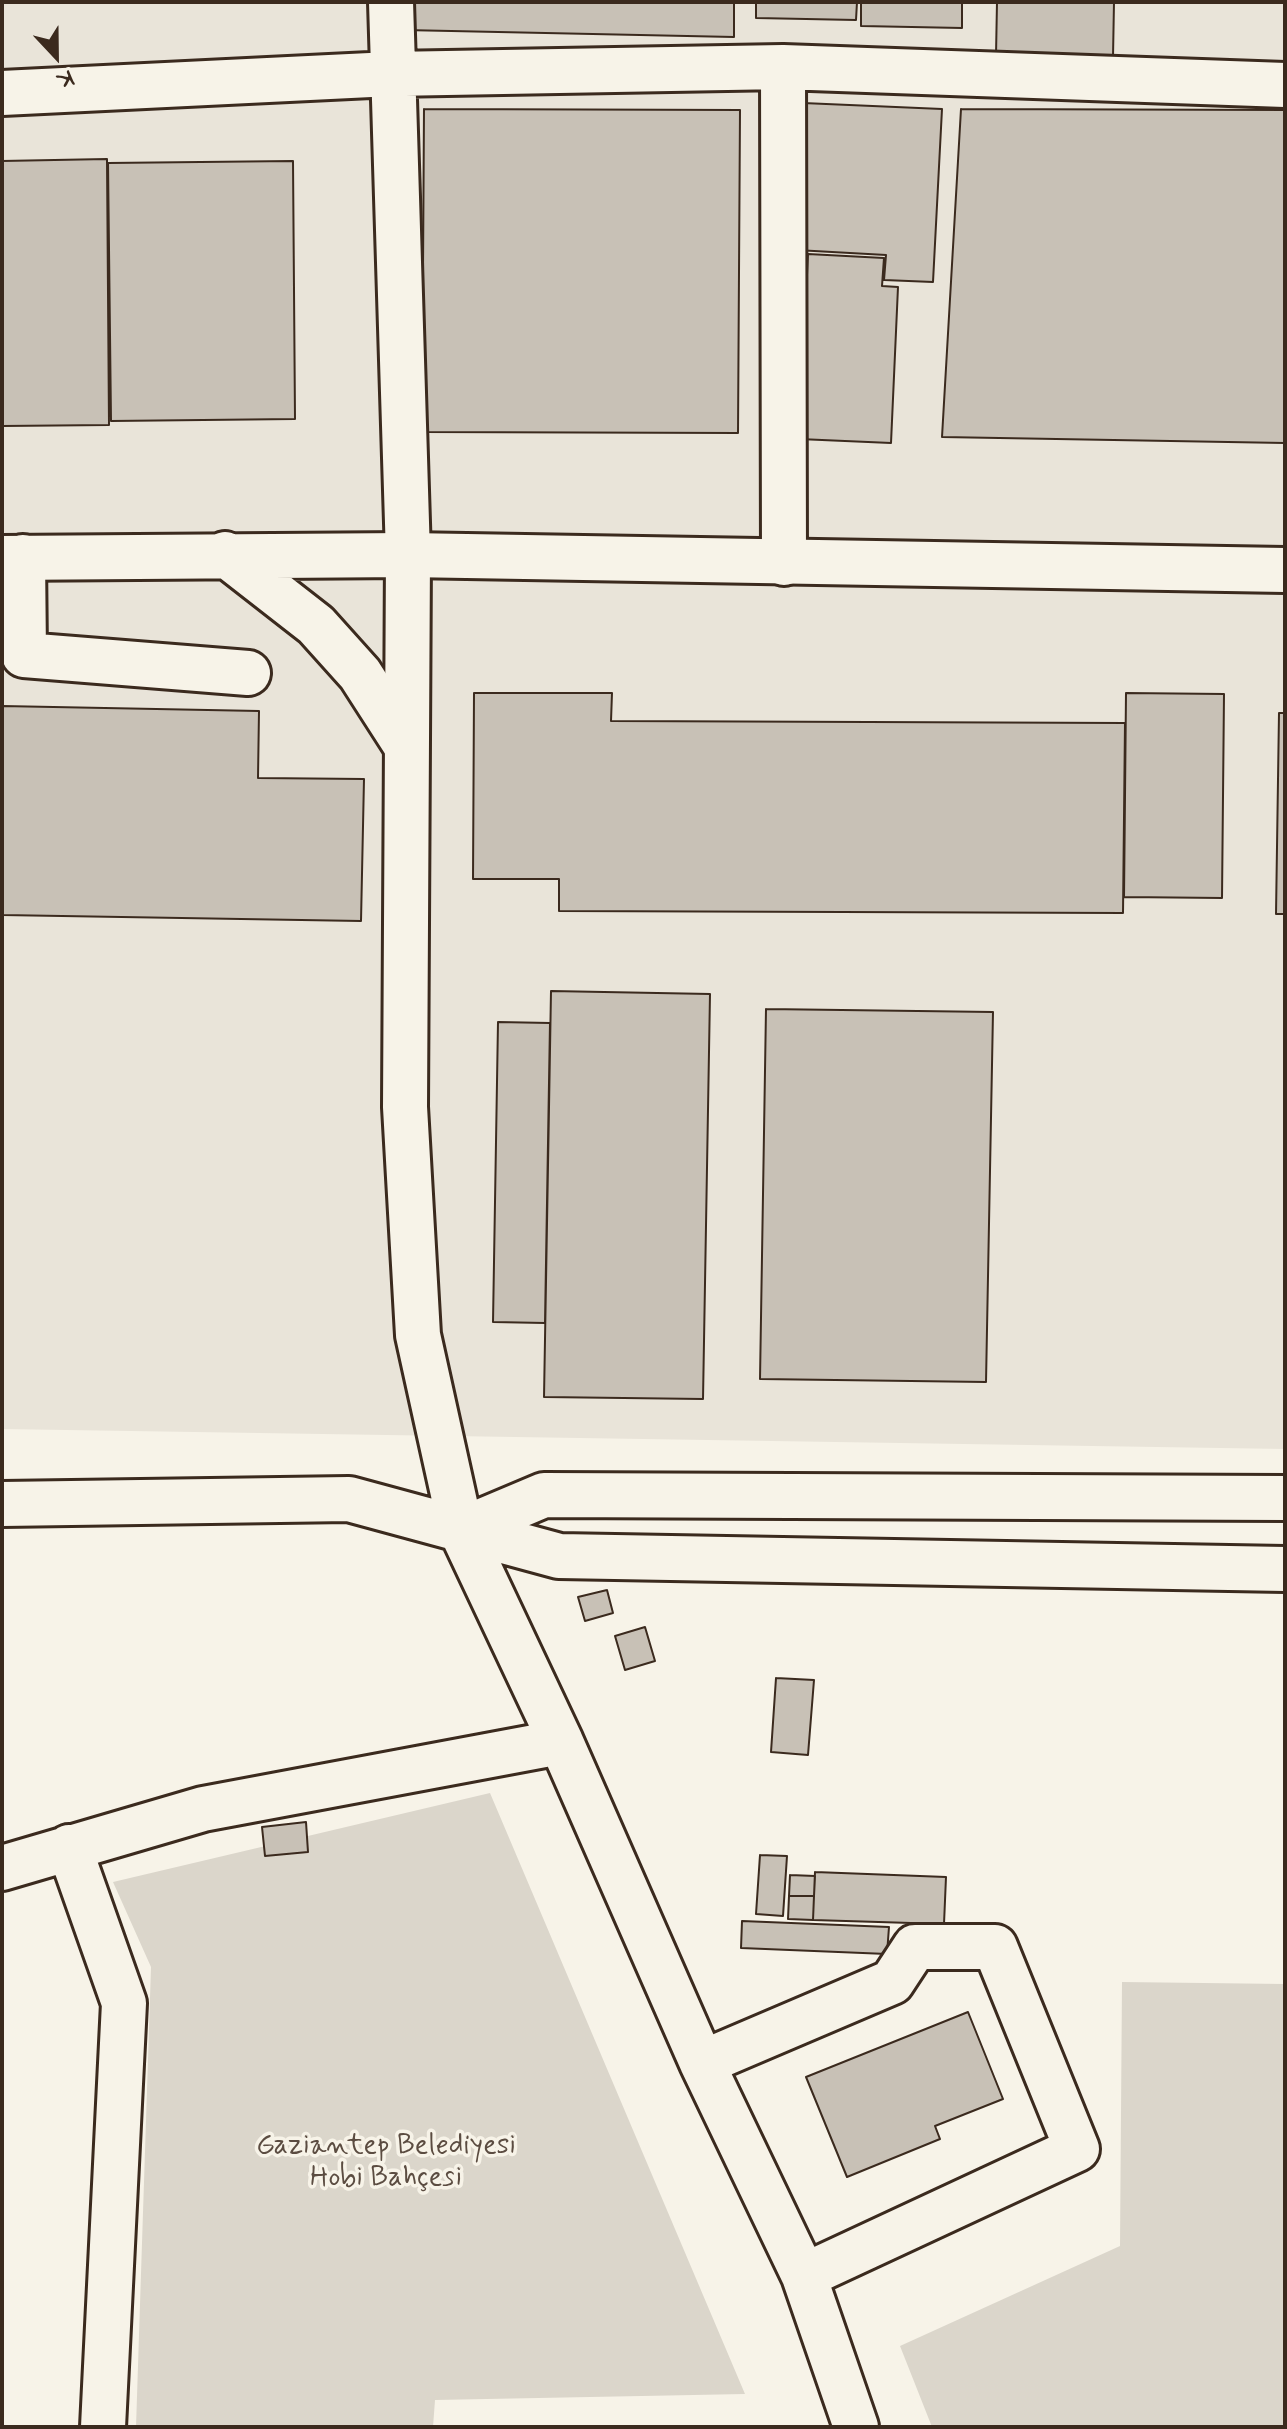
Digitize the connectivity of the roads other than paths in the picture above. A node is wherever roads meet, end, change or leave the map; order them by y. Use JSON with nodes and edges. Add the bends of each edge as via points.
{"nodes":[{"id":1,"x":391,"y":2,"type":"edge"},
{"id":2,"x":783,"y":67,"type":"junction"},
{"id":3,"x":391,"y":74,"type":"junction"},
{"id":4,"x":1285,"y":85,"type":"edge"},
{"id":5,"x":2,"y":93,"type":"edge"},
{"id":6,"x":225,"y":554,"type":"junction"},
{"id":7,"x":408,"y":555,"type":"junction"},
{"id":8,"x":13,"y":557,"type":"edge"},
{"id":9,"x":784,"y":563,"type":"junction"},
{"id":10,"x":1285,"y":570,"type":"edge"},
{"id":11,"x":248,"y":673,"type":"dead end"},
{"id":12,"x":405,"y":744,"type":"junction"},
{"id":13,"x":1285,"y":1498,"type":"edge"},
{"id":14,"x":2,"y":1504,"type":"edge"},
{"id":15,"x":461,"y":1530,"type":"junction"},
{"id":16,"x":1285,"y":1569,"type":"edge"},
{"id":17,"x":561,"y":1742,"type":"junction"},
{"id":18,"x":69,"y":1847,"type":"junction"},
{"id":19,"x":2,"y":1868,"type":"edge"},
{"id":20,"x":702,"y":2063,"type":"junction"},
{"id":21,"x":804,"y":2276,"type":"junction"},
{"id":22,"x":103,"y":2427,"type":"edge"},
{"id":23,"x":856,"y":2427,"type":"edge"}],
"edges":[{"from":1,"to":3,"type":"street"},
{"from":2,"to":3,"type":"street"},
{"from":2,"to":4,"type":"street"},
{"from":2,"to":9,"type":"street"},
{"from":3,"to":5,"type":"street"},
{"from":3,"to":7,"type":"street"},
{"from":6,"to":7,"type":"street"},
{"from":6,"to":8,"type":"street"},
{"from":6,"to":12,"type":"street","via":[[316,625],[360,674]]},
{"from":7,"to":9,"type":"street"},
{"from":7,"to":12,"type":"street"},
{"from":8,"to":11,"type":"street","via":[[24,655]]},
{"from":9,"to":10,"type":"street"},
{"from":12,"to":15,"type":"street","via":[[405,1107],[418,1335]]},
{"from":13,"to":15,"type":"street","via":[[544,1495]]},
{"from":14,"to":15,"type":"street","via":[[349,1499]]},
{"from":15,"to":16,"type":"street","via":[[559,1556]]},
{"from":15,"to":17,"type":"street"},
{"from":17,"to":18,"type":"street","via":[[203,1809]]},
{"from":17,"to":20,"type":"street"},
{"from":18,"to":19,"type":"street"},
{"from":18,"to":22,"type":"street","via":[[124,2003]]},
{"from":20,"to":21,"type":"street"},
{"from":20,"to":21,"type":"street","via":[[892,1982],[915,1947],[995,1947],[1077,2149]]},
{"from":21,"to":23,"type":"street"}]}
